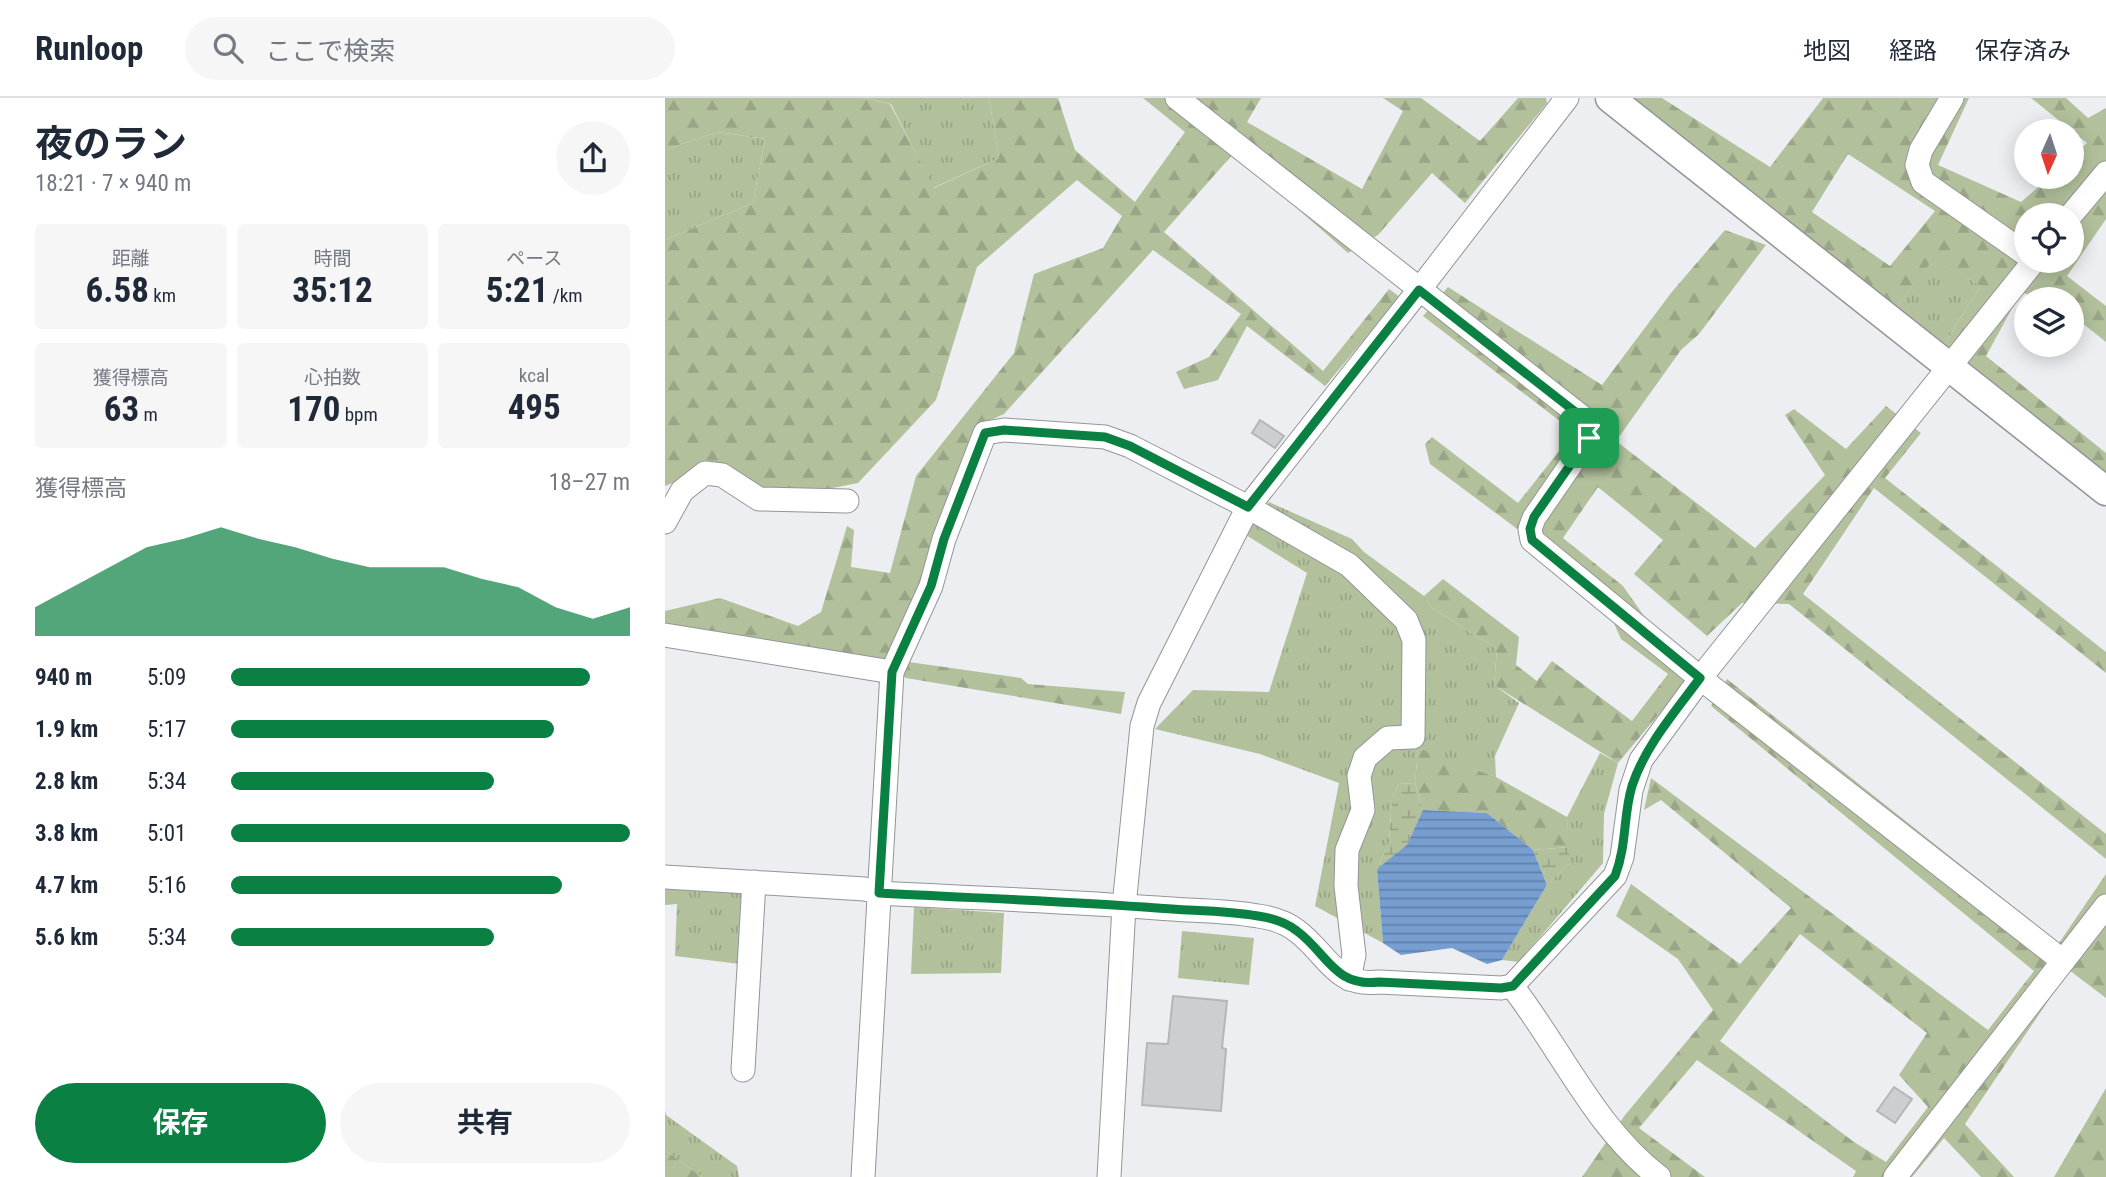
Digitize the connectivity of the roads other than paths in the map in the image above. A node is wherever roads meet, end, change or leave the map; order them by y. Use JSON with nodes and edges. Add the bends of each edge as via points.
{"nodes":[{"id":1,"x":1177,"y":98,"type":"edge"},
{"id":2,"x":1567,"y":98,"type":"edge"},
{"id":3,"x":1610,"y":98,"type":"edge"},
{"id":4,"x":1952,"y":98,"type":"edge"},
{"id":5,"x":2106,"y":173,"type":"edge"},
{"id":6,"x":2081,"y":203,"type":"edge"},
{"id":7,"x":2014,"y":246,"type":"edge"},
{"id":8,"x":2024,"y":273,"type":"edge"},
{"id":9,"x":1419,"y":290,"type":"junction"},
{"id":10,"x":1948,"y":366,"type":"junction"},
{"id":11,"x":2106,"y":491,"type":"edge"},
{"id":12,"x":847,"y":500,"type":"dead end"},
{"id":13,"x":1248,"y":507,"type":"junction"},
{"id":14,"x":665,"y":522,"type":"edge"},
{"id":15,"x":665,"y":635,"type":"edge"},
{"id":16,"x":892,"y":672,"type":"junction"},
{"id":17,"x":1700,"y":678,"type":"junction"},
{"id":18,"x":665,"y":877,"type":"edge"},
{"id":19,"x":754,"y":882,"type":"junction"},
{"id":20,"x":879,"y":893,"type":"junction"},
{"id":21,"x":1124,"y":906,"type":"junction"},
{"id":22,"x":2106,"y":906,"type":"edge"},
{"id":23,"x":2063,"y":961,"type":"junction"},
{"id":24,"x":1349,"y":979,"type":"junction"},
{"id":25,"x":1513,"y":986,"type":"junction"},
{"id":26,"x":743,"y":1070,"type":"dead end"},
{"id":27,"x":863,"y":1177,"type":"edge"},
{"id":28,"x":1109,"y":1177,"type":"edge"},
{"id":29,"x":1658,"y":1177,"type":"edge"},
{"id":30,"x":1895,"y":1177,"type":"edge"}],
"edges":[{"from":1,"to":9,"type":"street"},
{"from":2,"to":9,"type":"street"},
{"from":3,"to":10,"type":"street"},
{"from":4,"to":7,"type":"street","via":[[1921,150],[1917,165],[1923,182]]},
{"from":5,"to":6,"type":"street"},
{"from":8,"to":10,"type":"street"},
{"from":9,"to":13,"type":"street"},
{"from":9,"to":17,"type":"street","via":[[1587,421],[1589,438],[1534,517],[1532,540]]},
{"from":10,"to":11,"type":"street"},
{"from":10,"to":17,"type":"street"},
{"from":12,"to":14,"type":"street","via":[[759,499],[722,475],[705,474],[682,491]]},
{"from":13,"to":16,"type":"street","via":[[1105,437],[1004,430],[985,433],[931,586]]},
{"from":13,"to":21,"type":"street","via":[[1149,703],[1142,726]]},
{"from":13,"to":24,"type":"street","via":[[1349,565],[1406,620],[1414,640],[1413,737],[1388,738],[1365,758],[1359,776],[1363,810],[1347,849],[1354,955]]},
{"from":15,"to":16,"type":"street"},
{"from":16,"to":20,"type":"street"},
{"from":17,"to":23,"type":"street"},
{"from":17,"to":25,"type":"street","via":[[1641,760],[1615,876]]},
{"from":18,"to":19,"type":"street"},
{"from":19,"to":20,"type":"street"},
{"from":19,"to":26,"type":"street"},
{"from":20,"to":21,"type":"street"},
{"from":20,"to":27,"type":"street"},
{"from":21,"to":24,"type":"street","via":[[1282,922]]},
{"from":21,"to":28,"type":"street"},
{"from":22,"to":23,"type":"street"},
{"from":23,"to":30,"type":"street"},
{"from":24,"to":25,"type":"street","via":[[1363,984]]},
{"from":25,"to":29,"type":"street","via":[[1612,1132]]}]}
